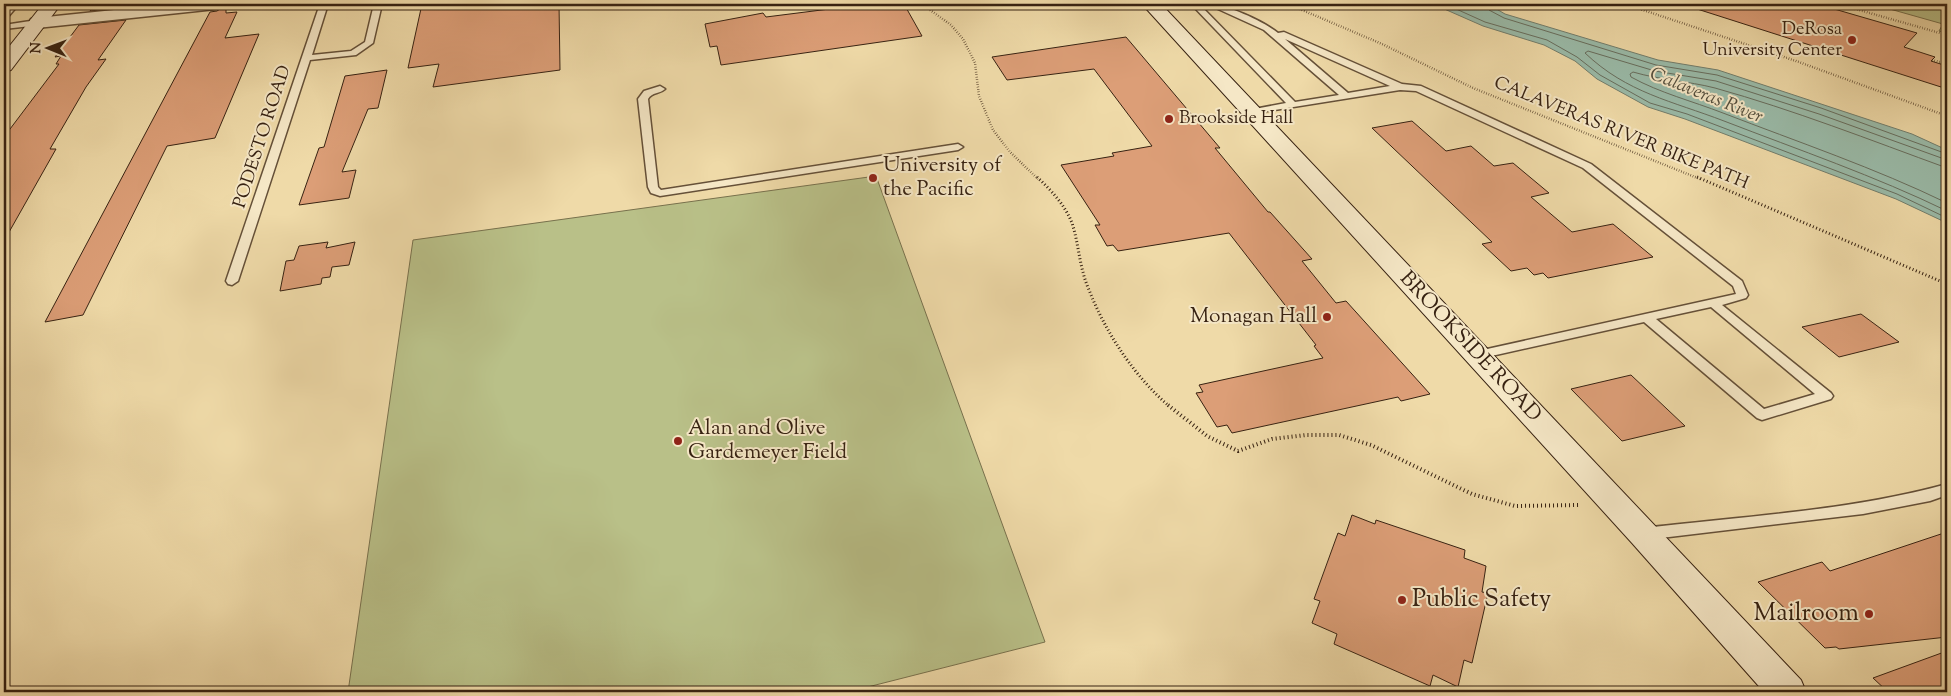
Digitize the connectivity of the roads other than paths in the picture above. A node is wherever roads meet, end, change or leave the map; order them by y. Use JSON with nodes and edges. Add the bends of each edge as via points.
{"nodes":[{"id":1,"x":16,"y":4,"type":"edge"},
{"id":2,"x":52,"y":4,"type":"edge"},
{"id":3,"x":216,"y":4,"type":"edge"},
{"id":4,"x":324,"y":4,"type":"edge"},
{"id":5,"x":378,"y":4,"type":"edge"},
{"id":6,"x":1151,"y":4,"type":"edge"},
{"id":7,"x":1195,"y":4,"type":"edge"},
{"id":8,"x":1211,"y":4,"type":"edge"},
{"id":9,"x":4,"y":16,"type":"edge"},
{"id":10,"x":37,"y":23,"type":"junction"},
{"id":11,"x":4,"y":27,"type":"edge"},
{"id":12,"x":1267,"y":28,"type":"junction"},
{"id":13,"x":306,"y":58,"type":"junction"},
{"id":14,"x":4,"y":65,"type":"edge"},
{"id":15,"x":1400,"y":87,"type":"junction"},
{"id":16,"x":660,"y":89,"type":"dead end"},
{"id":17,"x":1346,"y":96,"type":"junction"},
{"id":18,"x":1294,"y":104,"type":"junction"},
{"id":19,"x":1252,"y":112,"type":"junction"},
{"id":20,"x":958,"y":147,"type":"dead end"},
{"id":21,"x":232,"y":281,"type":"dead end"},
{"id":22,"x":1713,"y":303,"type":"junction"},
{"id":23,"x":1647,"y":318,"type":"junction"},
{"id":24,"x":1478,"y":356,"type":"junction"},
{"id":25,"x":1947,"y":489,"type":"edge"},
{"id":26,"x":1644,"y":534,"type":"junction"},
{"id":27,"x":1788,"y":692,"type":"edge"}],
"edges":[{"from":1,"to":9,"type":"lane"},
{"from":2,"to":10,"type":"street"},
{"from":3,"to":10,"type":"street"},
{"from":4,"to":13,"type":"lane","name":"PODESTO ROAD"},
{"from":5,"to":13,"type":"lane","via":[[369,43],[353,53]]},
{"from":6,"to":19,"type":"street","name":"BROOKSIDE ROAD"},
{"from":7,"to":18,"type":"lane"},
{"from":8,"to":12,"type":"lane"},
{"from":10,"to":11,"type":"lane"},
{"from":10,"to":14,"type":"street"},
{"from":12,"to":15,"type":"lane"},
{"from":12,"to":17,"type":"lane"},
{"from":13,"to":21,"type":"lane","name":"PODESTO ROAD"},
{"from":15,"to":17,"type":"lane"},
{"from":15,"to":22,"type":"lane","via":[[1418,88],[1587,166],[1738,284],[1742,295]]},
{"from":16,"to":20,"type":"lane","via":[[647,92],[643,99],[653,188],[660,193]]},
{"from":17,"to":18,"type":"lane"},
{"from":18,"to":19,"type":"lane"},
{"from":19,"to":24,"type":"street","name":"BROOKSIDE ROAD"},
{"from":22,"to":23,"type":"lane"},
{"from":22,"to":23,"type":"lane","via":[[1826,396],[1762,416]]},
{"from":23,"to":24,"type":"lane"},
{"from":24,"to":26,"type":"street","name":"BROOKSIDE ROAD"},
{"from":25,"to":26,"type":"lane","via":[[1863,508]]},
{"from":26,"to":27,"type":"street","name":"BROOKSIDE ROAD"}]}
